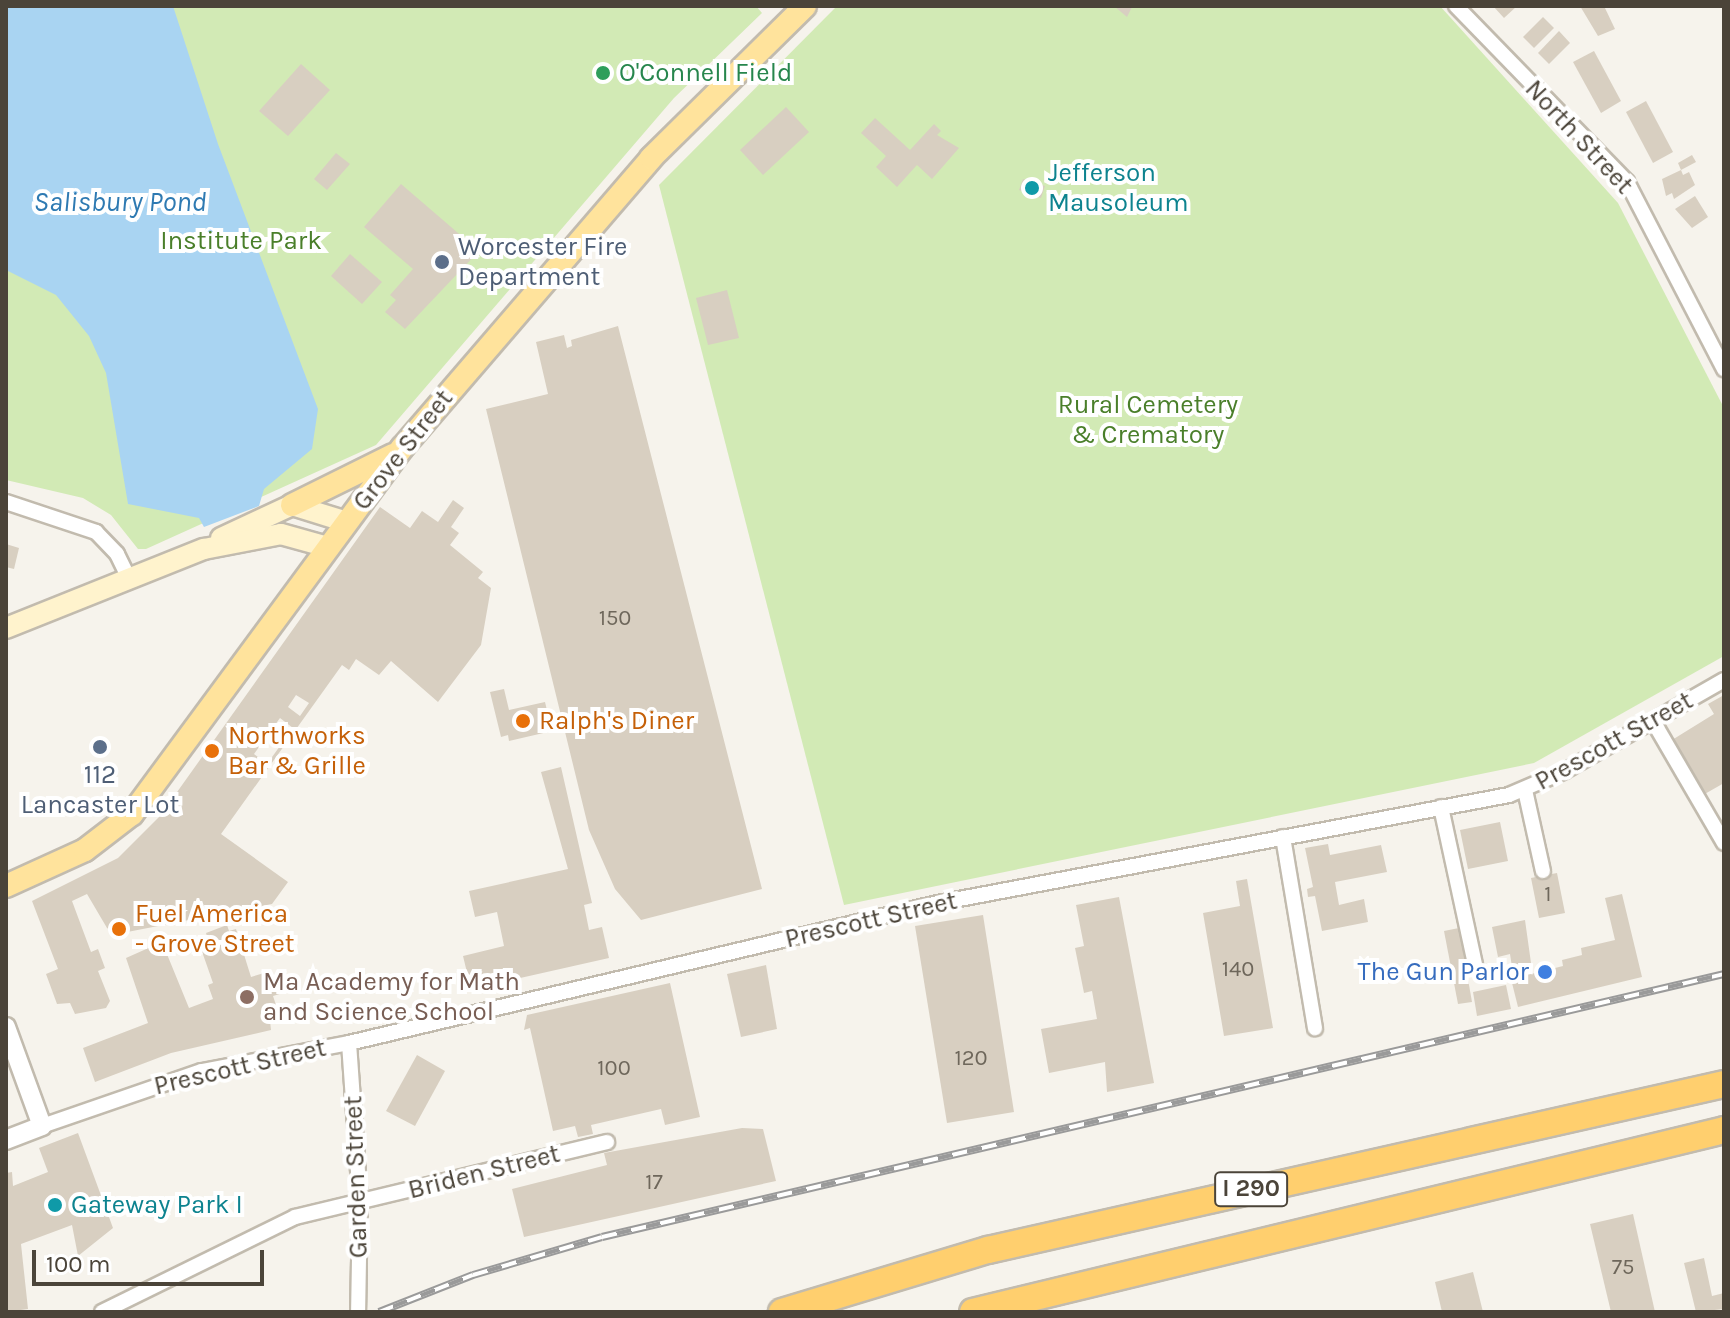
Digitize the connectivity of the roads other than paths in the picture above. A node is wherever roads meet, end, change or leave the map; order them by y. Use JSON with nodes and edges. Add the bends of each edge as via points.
{"nodes":[{"id":1,"x":805,"y":6,"type":"edge"},
{"id":2,"x":1456,"y":6,"type":"edge"},
{"id":3,"x":1724,"y":369,"type":"edge"},
{"id":4,"x":398,"y":452,"type":"junction"},
{"id":5,"x":6,"y":502,"type":"edge"},
{"id":6,"x":292,"y":505,"type":"junction"},
{"id":7,"x":347,"y":522,"type":"junction"},
{"id":8,"x":328,"y":547,"type":"junction"},
{"id":9,"x":204,"y":549,"type":"junction"},
{"id":10,"x":129,"y":579,"type":"junction"},
{"id":11,"x":6,"y":628,"type":"edge"},
{"id":12,"x":1724,"y":680,"type":"edge"},
{"id":13,"x":1653,"y":721,"type":"junction"},
{"id":14,"x":1525,"y":790,"type":"junction"},
{"id":15,"x":1441,"y":807,"type":"junction"},
{"id":16,"x":1283,"y":837,"type":"junction"},
{"id":17,"x":1724,"y":843,"type":"edge"},
{"id":18,"x":1543,"y":871,"type":"dead end"},
{"id":19,"x":6,"y":886,"type":"edge"},
{"id":20,"x":1475,"y":964,"type":"dead end"},
{"id":21,"x":6,"y":1027,"type":"edge"},
{"id":22,"x":1315,"y":1028,"type":"dead end"},
{"id":23,"x":349,"y":1043,"type":"junction"},
{"id":24,"x":1724,"y":1084,"type":"edge"},
{"id":25,"x":42,"y":1126,"type":"junction"},
{"id":26,"x":1724,"y":1130,"type":"edge"},
{"id":27,"x":6,"y":1140,"type":"edge"},
{"id":28,"x":607,"y":1142,"type":"dead end"},
{"id":29,"x":360,"y":1202,"type":"junction"},
{"id":30,"x":102,"y":1312,"type":"edge"},
{"id":31,"x":358,"y":1312,"type":"edge"},
{"id":32,"x":782,"y":1312,"type":"edge"},
{"id":33,"x":973,"y":1312,"type":"edge"}],
"edges":[{"from":1,"to":4,"type":"main road","name":"Grove Street","via":[[667,140]]},
{"from":2,"to":3,"type":"street","name":"North Street","via":[[1627,182]]},
{"from":4,"to":6,"type":"main road"},
{"from":4,"to":7,"type":"main road","name":"Grove Street"},
{"from":5,"to":10,"type":"street","via":[[96,532],[117,554]]},
{"from":6,"to":7,"type":"main road"},
{"from":6,"to":9,"type":"main road"},
{"from":7,"to":8,"type":"main road","name":"Grove Street"},
{"from":8,"to":9,"type":"main road","via":[[281,534]]},
{"from":8,"to":19,"type":"main road","name":"Grove Street","via":[[132,814],[85,850]]},
{"from":9,"to":10,"type":"main road"},
{"from":10,"to":11,"type":"main road"},
{"from":12,"to":13,"type":"street","name":"Prescott Street"},
{"from":13,"to":14,"type":"street","name":"Prescott Street"},
{"from":13,"to":17,"type":"street"},
{"from":14,"to":15,"type":"street","name":"Prescott Street"},
{"from":14,"to":18,"type":"street"},
{"from":15,"to":16,"type":"street","name":"Prescott Street"},
{"from":15,"to":20,"type":"street"},
{"from":16,"to":22,"type":"street"},
{"from":16,"to":23,"type":"street","name":"Prescott Street","via":[[938,903]]},
{"from":21,"to":25,"type":"street"},
{"from":23,"to":25,"type":"street","name":"Prescott Street","via":[[202,1071]]},
{"from":23,"to":29,"type":"street","name":"Garden Street"},
{"from":24,"to":32,"type":"highway","number":"I 290","via":[[988,1250]]},
{"from":25,"to":27,"type":"street","name":"Prescott Street"},
{"from":26,"to":33,"type":"highway","number":"I 290"},
{"from":28,"to":29,"type":"street","name":"Briden Street"},
{"from":29,"to":30,"type":"street","name":"Briden Street","via":[[269,1226]]},
{"from":29,"to":31,"type":"street","name":"Garden Street"}]}
